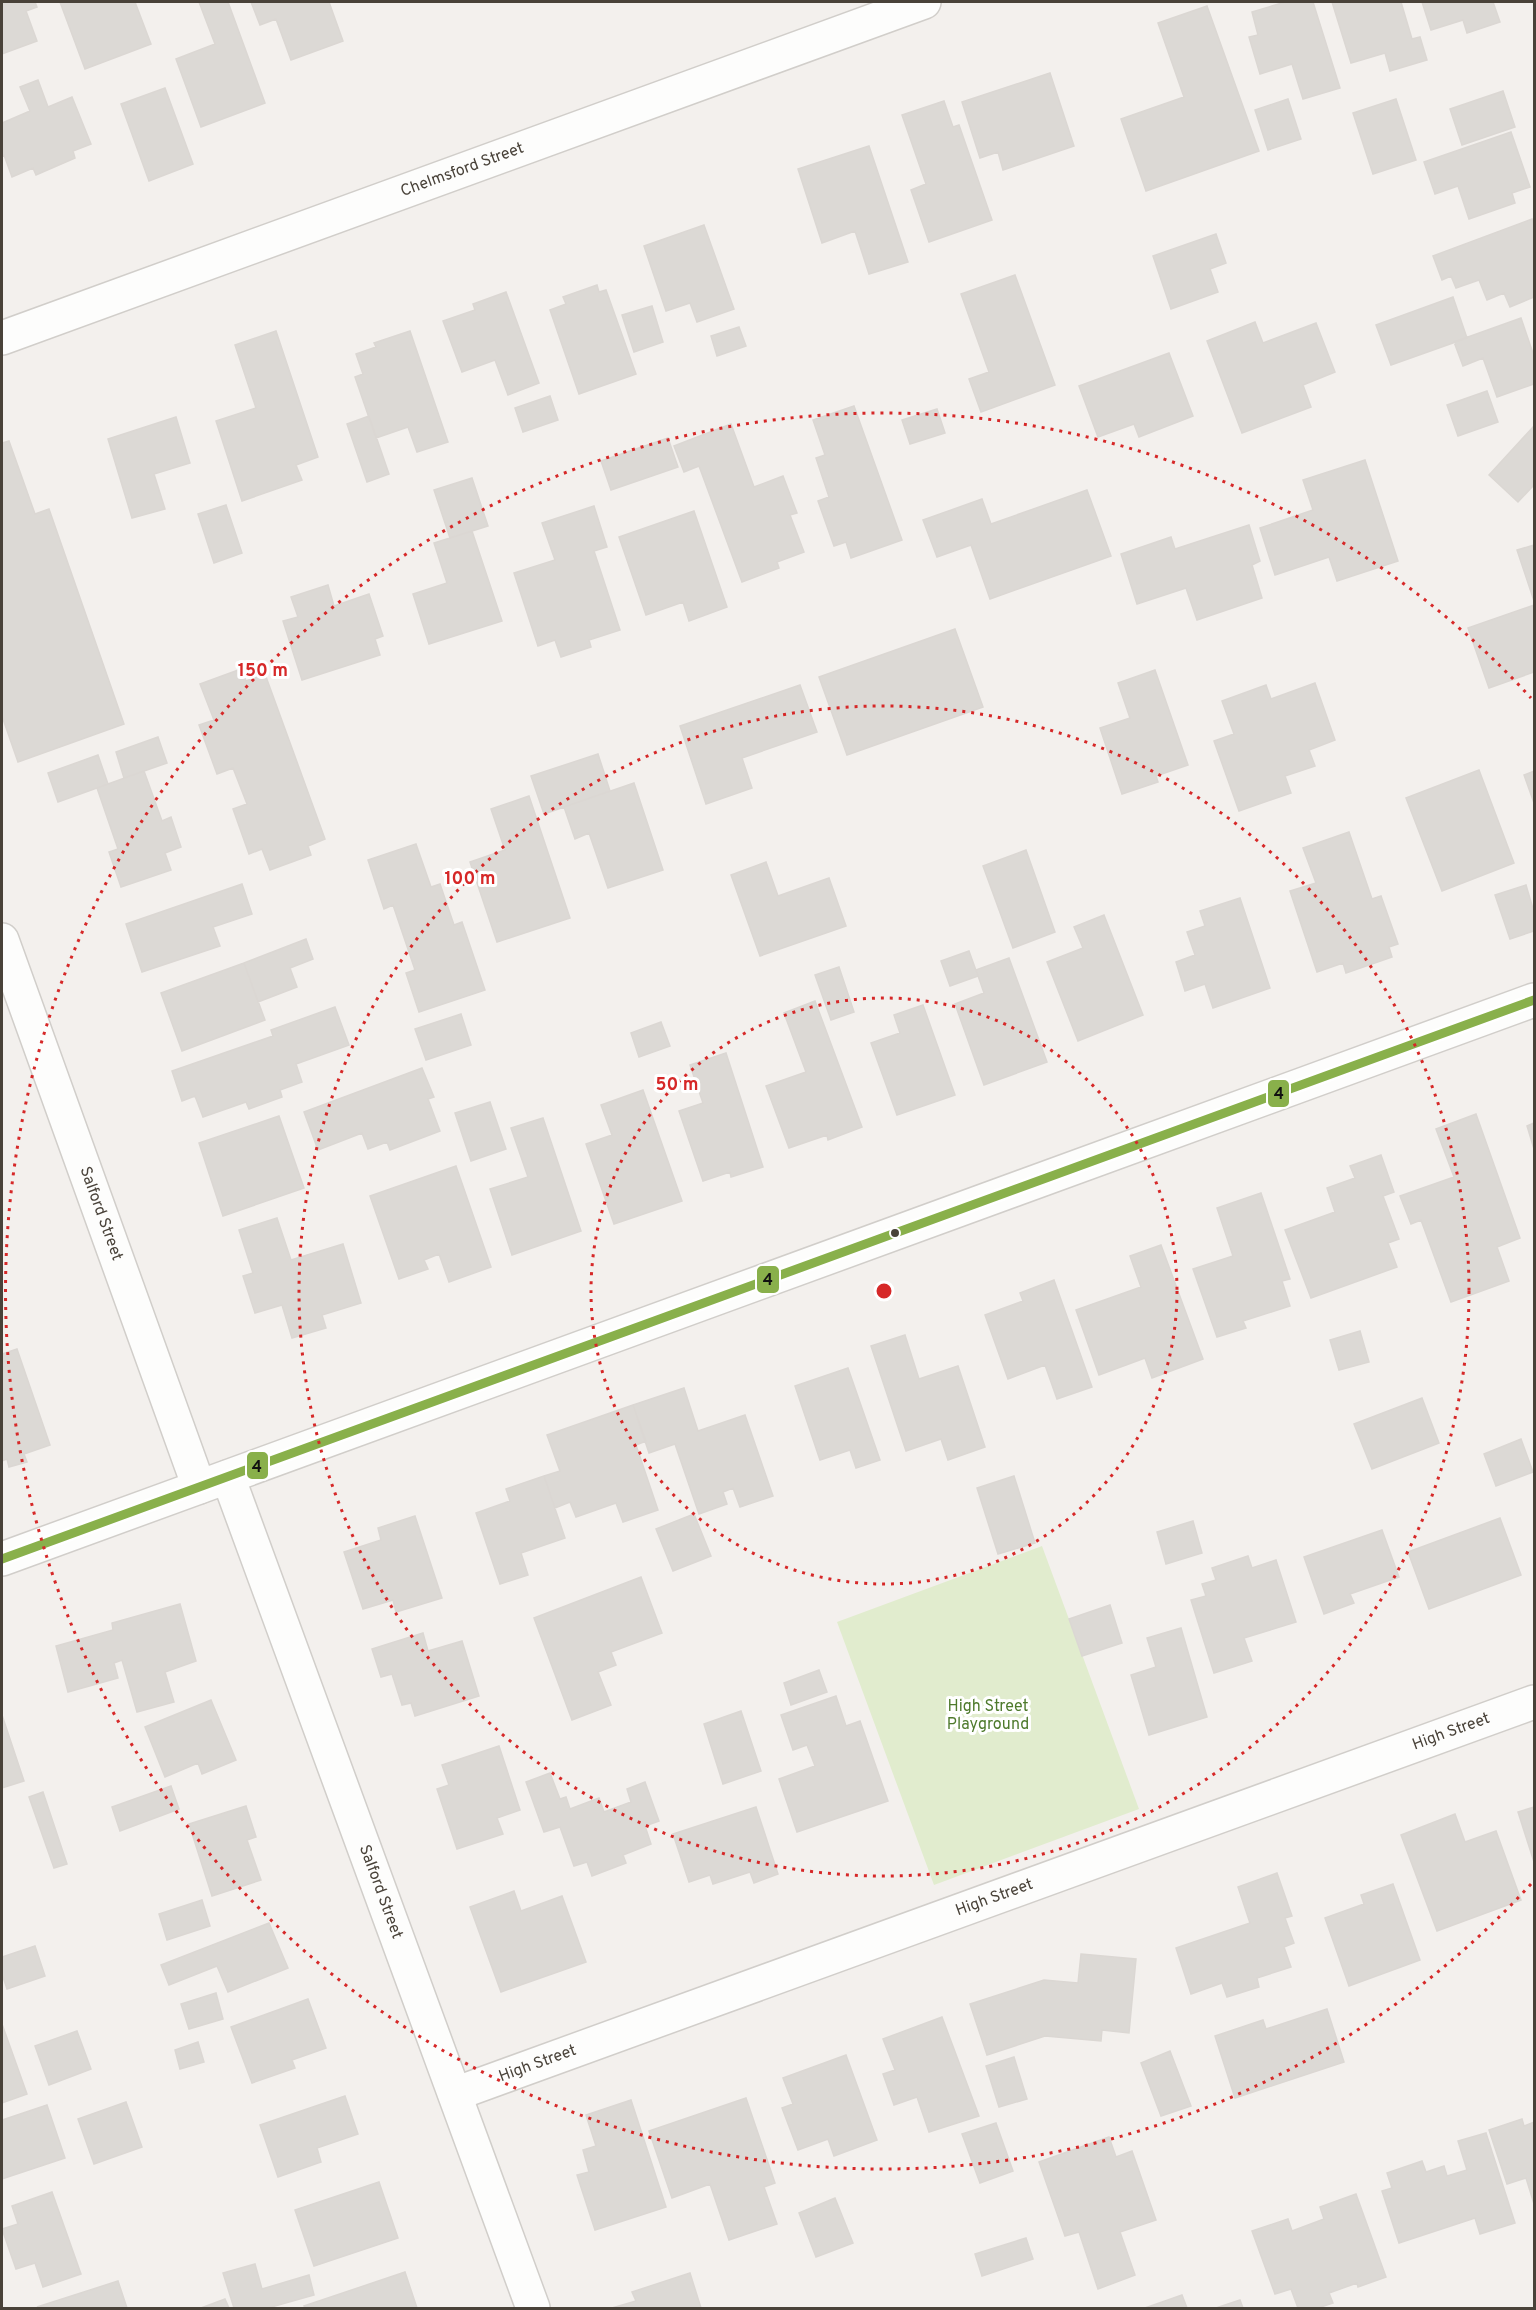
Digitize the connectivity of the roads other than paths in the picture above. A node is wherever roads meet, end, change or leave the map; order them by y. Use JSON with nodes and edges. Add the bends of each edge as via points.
{"nodes":[{"id":1,"x":924,"y":2,"type":"edge"},
{"id":2,"x":2,"y":338,"type":"edge"},
{"id":3,"x":2,"y":940,"type":"edge"},
{"id":4,"x":1534,"y":1000,"type":"edge"},
{"id":5,"x":214,"y":1482,"type":"junction"},
{"id":6,"x":2,"y":1559,"type":"edge"},
{"id":7,"x":1534,"y":1702,"type":"edge"},
{"id":8,"x":455,"y":2094,"type":"junction"},
{"id":9,"x":533,"y":2308,"type":"edge"}],
"edges":[{"from":1,"to":2,"type":"street","name":"Chelmsford Street"},
{"from":3,"to":5,"type":"street","name":"Salford Street"},
{"from":4,"to":5,"type":"street"},
{"from":5,"to":6,"type":"street"},
{"from":5,"to":8,"type":"street","name":"Salford Street"},
{"from":7,"to":8,"type":"street","name":"High Street"},
{"from":8,"to":9,"type":"street","name":"Salford Street"}]}
